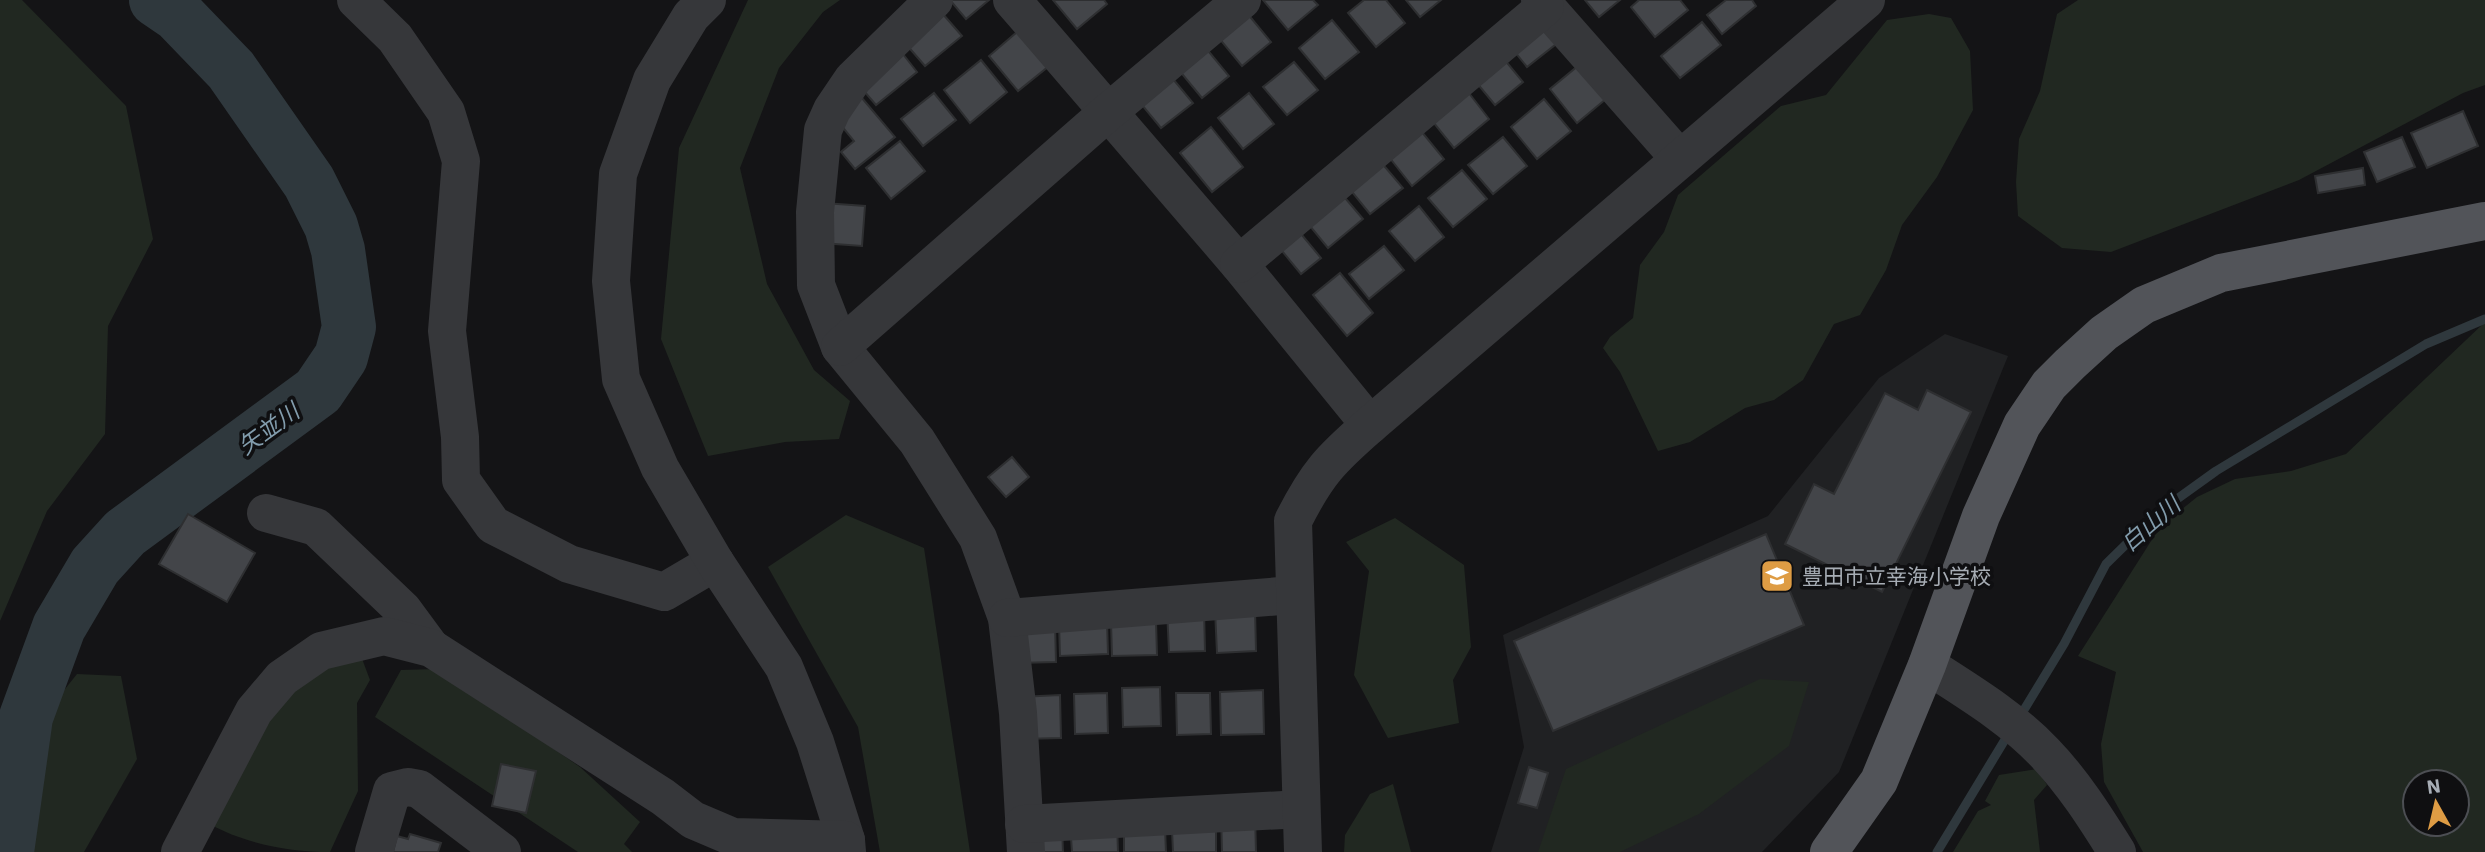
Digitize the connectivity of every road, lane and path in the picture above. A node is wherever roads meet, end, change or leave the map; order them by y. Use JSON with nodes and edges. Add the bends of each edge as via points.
{"nodes":[{"id":1,"x":356,"y":0,"type":"edge"},
{"id":2,"x":707,"y":0,"type":"edge"},
{"id":3,"x":934,"y":0,"type":"edge"},
{"id":4,"x":1012,"y":0,"type":"edge"},
{"id":5,"x":1242,"y":0,"type":"edge"},
{"id":6,"x":1542,"y":3,"type":"edge"},
{"id":7,"x":1848,"y":6,"type":"edge"},
{"id":8,"x":1107,"y":113,"type":"junction"},
{"id":9,"x":1679,"y":159,"type":"junction"},
{"id":10,"x":2485,"y":221,"type":"edge"},
{"id":11,"x":1239,"y":264,"type":"junction"},
{"id":12,"x":840,"y":347,"type":"junction"},
{"id":13,"x":1370,"y":425,"type":"junction"},
{"id":14,"x":266,"y":513,"type":"dead end"},
{"id":15,"x":715,"y":562,"type":"junction"},
{"id":16,"x":1293,"y":595,"type":"junction"},
{"id":17,"x":1007,"y":618,"type":"junction"},
{"id":18,"x":431,"y":648,"type":"junction"},
{"id":19,"x":1927,"y":665,"type":"junction"},
{"id":20,"x":1301,"y":808,"type":"junction"},
{"id":21,"x":1025,"y":838,"type":"edge"},
{"id":22,"x":847,"y":846,"type":"edge"},
{"id":23,"x":180,"y":852,"type":"edge"},
{"id":24,"x":373,"y":852,"type":"edge"},
{"id":25,"x":502,"y":852,"type":"edge"},
{"id":26,"x":1303,"y":852,"type":"edge"},
{"id":27,"x":1829,"y":852,"type":"edge"},
{"id":28,"x":2117,"y":852,"type":"edge"}],
"edges":[{"from":1,"to":15,"type":"street","via":[[395,38],[446,112],[461,161],[447,331],[461,480],[493,525],[569,564],[664,592]]},
{"from":2,"to":15,"type":"street","via":[[691,16],[652,80],[618,174],[611,281],[621,379],[660,468]]},
{"from":3,"to":12,"type":"street","via":[[853,79],[823,130],[815,212],[816,285]]},
{"from":4,"to":8,"type":"street"},
{"from":5,"to":8,"type":"street"},
{"from":6,"to":9,"type":"street"},
{"from":6,"to":11,"type":"street"},
{"from":7,"to":9,"type":"street"},
{"from":8,"to":11,"type":"street"},
{"from":8,"to":12,"type":"street"},
{"from":9,"to":13,"type":"street"},
{"from":10,"to":19,"type":"main road","via":[[2221,274],[2144,305],[2104,333],[2049,385],[2022,425],[1981,516]]},
{"from":11,"to":13,"type":"street"},
{"from":12,"to":17,"type":"street","via":[[917,441],[978,538]]},
{"from":13,"to":16,"type":"street","via":[[1327,463],[1293,521]]},
{"from":14,"to":18,"type":"street","via":[[316,527],[403,610]]},
{"from":15,"to":22,"type":"street","via":[[784,667],[815,742]]},
{"from":16,"to":17,"type":"street"},
{"from":16,"to":20,"type":"street"},
{"from":17,"to":21,"type":"street"},
{"from":18,"to":22,"type":"street","via":[[693,820],[733,837]]},
{"from":18,"to":23,"type":"street","via":[[384,636],[321,651],[282,678],[254,711]]},
{"from":19,"to":27,"type":"main road","via":[[1879,781]]},
{"from":19,"to":28,"type":"street","via":[[2044,751],[2094,814]]},
{"from":20,"to":21,"type":"street"},
{"from":20,"to":26,"type":"street"},
{"from":24,"to":25,"type":"street","via":[[392,791],[408,787],[419,789]]}]}
